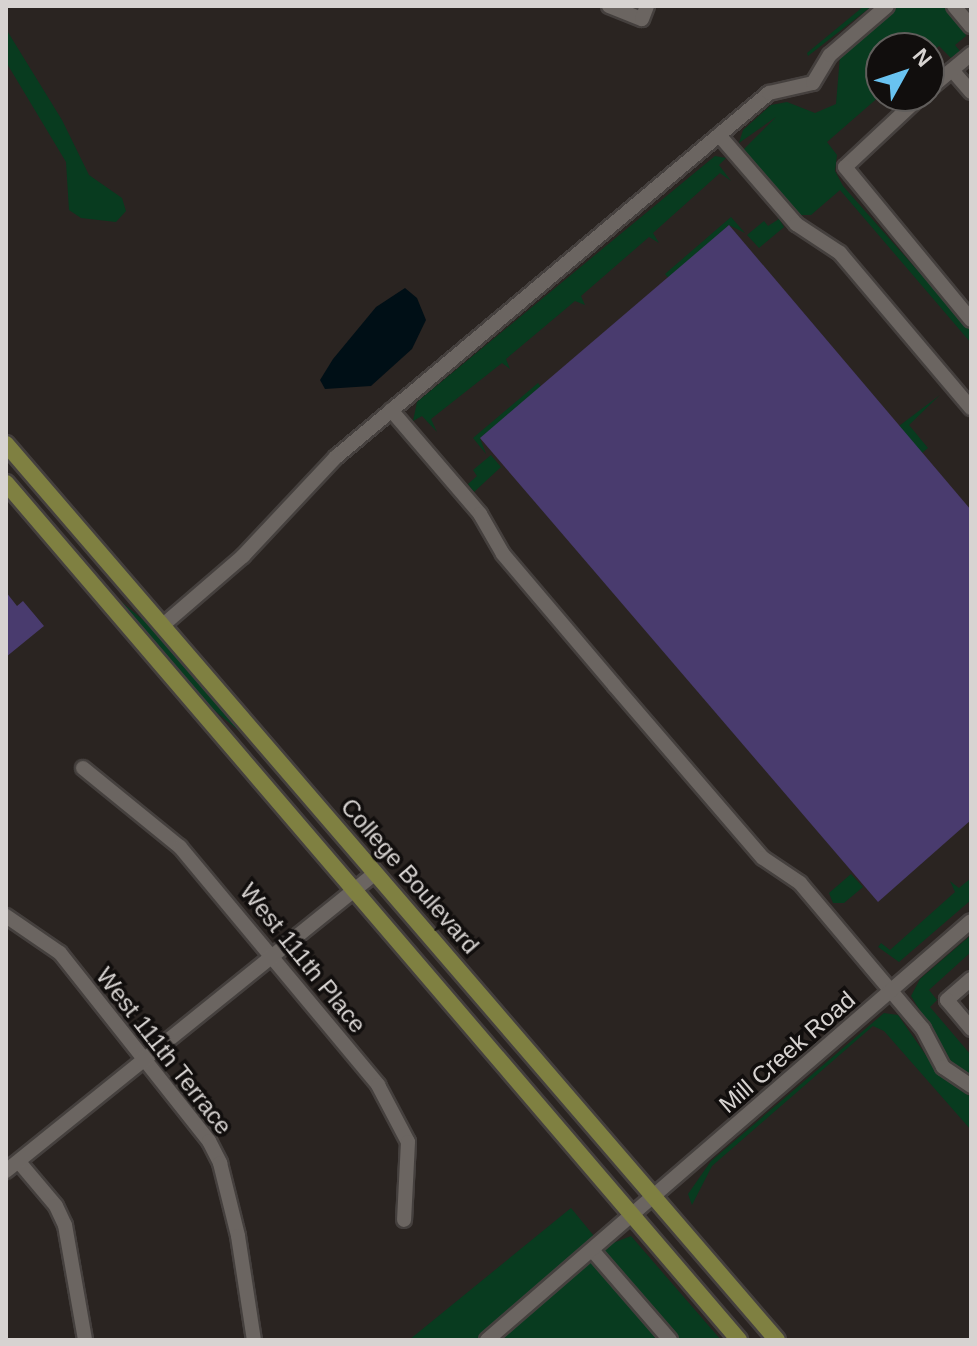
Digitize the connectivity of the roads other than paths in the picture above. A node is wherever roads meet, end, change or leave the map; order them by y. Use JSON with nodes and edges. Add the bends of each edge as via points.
{"nodes":[{"id":1,"x":609,"y":6,"type":"edge"},
{"id":2,"x":647,"y":6,"type":"edge"},
{"id":3,"x":887,"y":6,"type":"edge"},
{"id":4,"x":954,"y":6,"type":"edge"},
{"id":5,"x":971,"y":26,"type":"edge"},
{"id":6,"x":971,"y":54,"type":"edge"},
{"id":7,"x":952,"y":70,"type":"junction"},
{"id":8,"x":945,"y":76,"type":"edge"},
{"id":9,"x":971,"y":92,"type":"edge"},
{"id":10,"x":904,"y":112,"type":"edge"},
{"id":11,"x":719,"y":135,"type":"junction"},
{"id":12,"x":971,"y":320,"type":"edge"},
{"id":13,"x":971,"y":408,"type":"edge"},
{"id":14,"x":391,"y":410,"type":"junction"},
{"id":15,"x":8,"y":450,"type":"edge"},
{"id":16,"x":6,"y":483,"type":"edge"},
{"id":17,"x":162,"y":626,"type":"junction"},
{"id":18,"x":83,"y":768,"type":"dead end"},
{"id":19,"x":375,"y":873,"type":"junction"},
{"id":20,"x":354,"y":891,"type":"junction"},
{"id":21,"x":6,"y":916,"type":"edge"},
{"id":22,"x":971,"y":921,"type":"edge"},
{"id":23,"x":273,"y":957,"type":"junction"},
{"id":24,"x":971,"y":979,"type":"edge"},
{"id":25,"x":890,"y":991,"type":"junction"},
{"id":26,"x":971,"y":1029,"type":"edge"},
{"id":27,"x":147,"y":1061,"type":"junction"},
{"id":28,"x":971,"y":1086,"type":"edge"},
{"id":29,"x":19,"y":1162,"type":"junction"},
{"id":30,"x":6,"y":1171,"type":"edge"},
{"id":31,"x":654,"y":1197,"type":"junction"},
{"id":32,"x":632,"y":1216,"type":"junction"},
{"id":33,"x":404,"y":1220,"type":"dead end"},
{"id":34,"x":592,"y":1250,"type":"junction"},
{"id":35,"x":85,"y":1340,"type":"edge"},
{"id":36,"x":254,"y":1340,"type":"edge"},
{"id":37,"x":487,"y":1340,"type":"edge"},
{"id":38,"x":670,"y":1340,"type":"edge"},
{"id":39,"x":739,"y":1340,"type":"edge"},
{"id":40,"x":777,"y":1340,"type":"edge"}],
"edges":[{"from":1,"to":2,"type":"street","via":[[642,19]]},
{"from":3,"to":11,"type":"street","via":[[830,55],[813,83],[769,93]]},
{"from":4,"to":5,"type":"street"},
{"from":6,"to":7,"type":"street"},
{"from":7,"to":8,"type":"street"},
{"from":7,"to":9,"type":"street"},
{"from":10,"to":12,"type":"street","via":[[845,167]]},
{"from":11,"to":13,"type":"street","via":[[796,224],[840,253]]},
{"from":11,"to":14,"type":"street"},
{"from":14,"to":17,"type":"street","via":[[336,457],[243,556]]},
{"from":14,"to":25,"type":"street","via":[[480,514],[503,554],[743,835],[763,858],[800,883]]},
{"from":15,"to":17,"type":"main road","name":"College Boulevard"},
{"from":16,"to":20,"type":"main road"},
{"from":17,"to":19,"type":"main road","name":"College Boulevard"},
{"from":18,"to":23,"type":"street","name":"West 111th Place","via":[[156,822]]},
{"from":19,"to":20,"type":"street"},
{"from":19,"to":31,"type":"main road","name":"College Boulevard"},
{"from":20,"to":23,"type":"street"},
{"from":20,"to":32,"type":"main road"},
{"from":21,"to":27,"type":"street","name":"West 111th Terrace","via":[[60,953]]},
{"from":22,"to":25,"type":"street","name":"Mill Creek Road"},
{"from":23,"to":27,"type":"street"},
{"from":23,"to":33,"type":"street","name":"West 111th Place","via":[[378,1085],[405,1130],[409,1174]]},
{"from":24,"to":26,"type":"street","via":[[947,1000]]},
{"from":25,"to":28,"type":"street","via":[[923,1029],[943,1067]]},
{"from":25,"to":31,"type":"street","name":"Mill Creek Road"},
{"from":27,"to":29,"type":"street"},
{"from":27,"to":36,"type":"street","name":"West 111th Terrace","via":[[220,1163]]},
{"from":29,"to":30,"type":"street"},
{"from":29,"to":35,"type":"street","via":[[65,1225]]},
{"from":31,"to":32,"type":"street","name":"Mill Creek Road"},
{"from":31,"to":40,"type":"main road","name":"College Boulevard"},
{"from":32,"to":34,"type":"street","name":"Mill Creek Road"},
{"from":32,"to":39,"type":"main road"},
{"from":34,"to":37,"type":"street","name":"Mill Creek Road"},
{"from":34,"to":38,"type":"street"}]}
